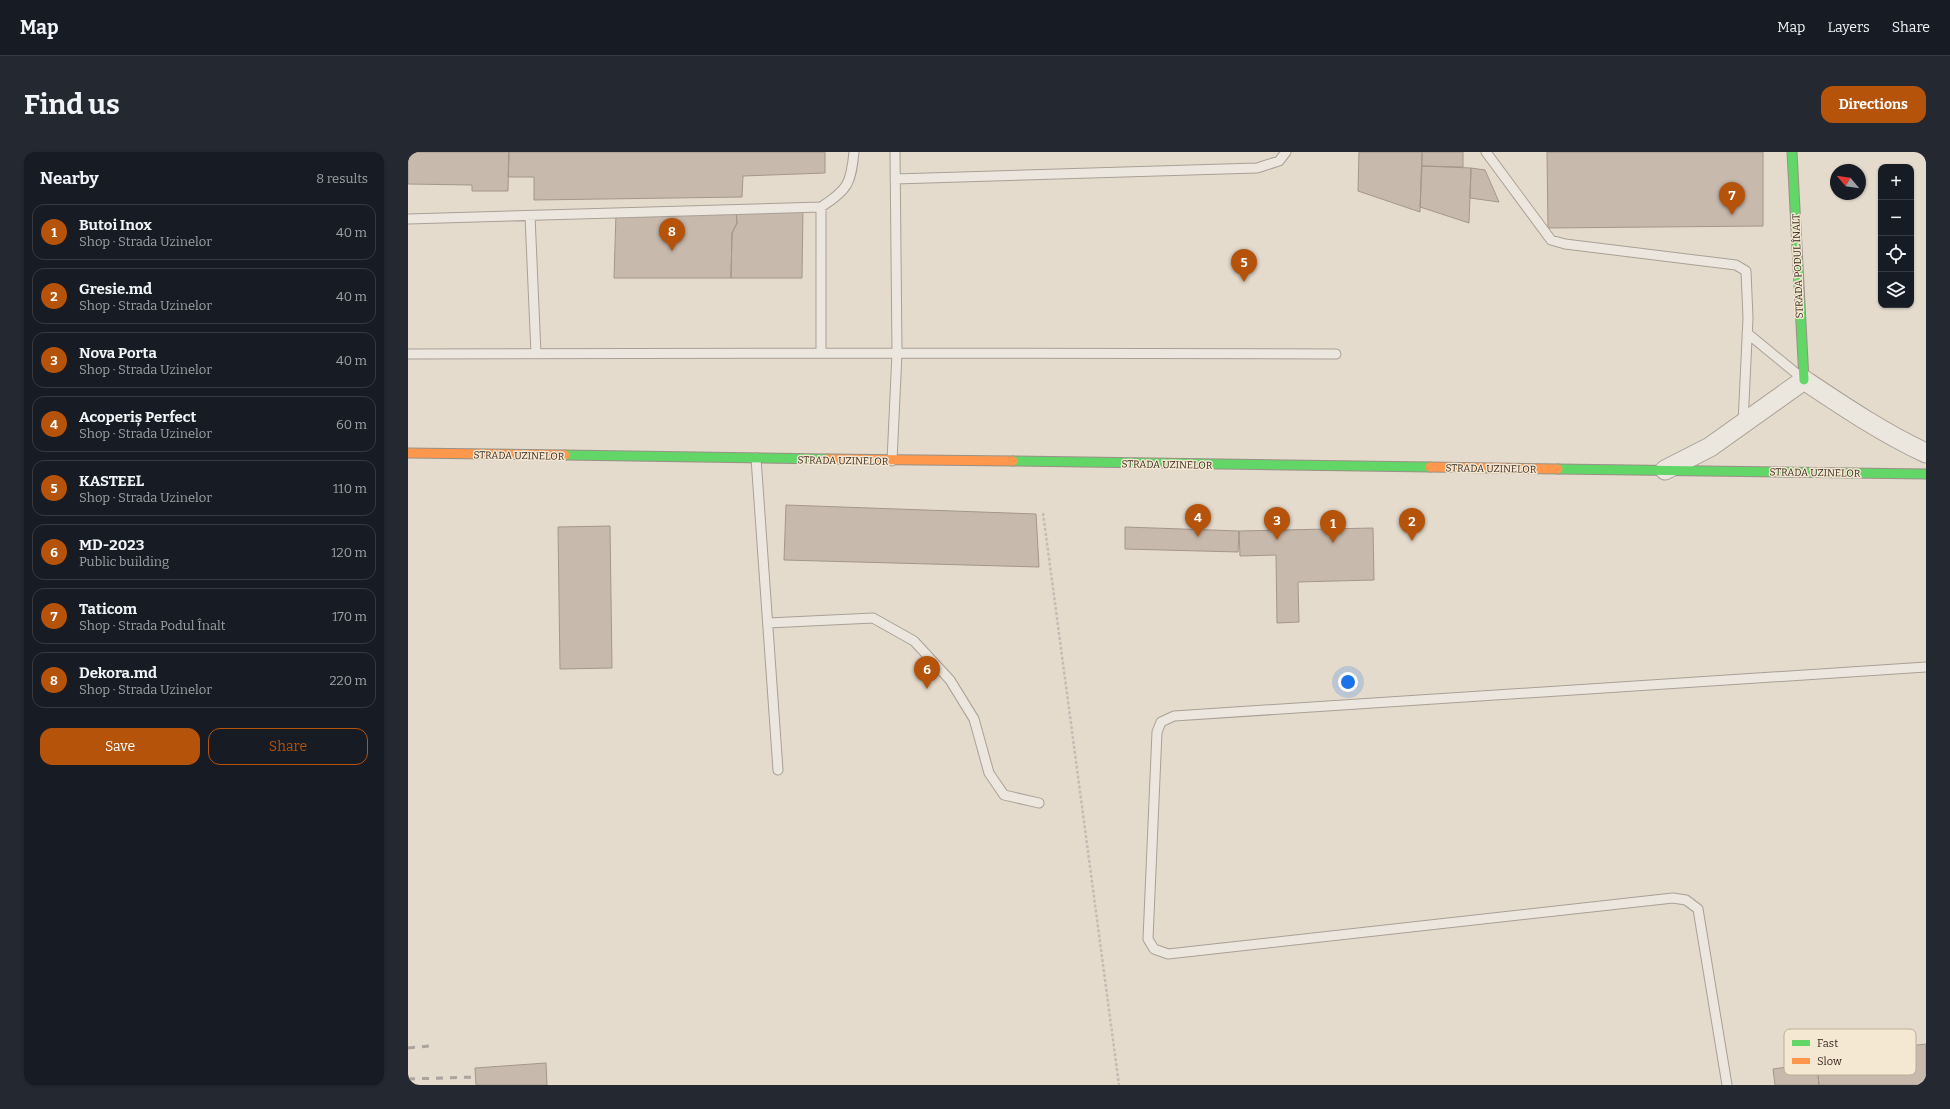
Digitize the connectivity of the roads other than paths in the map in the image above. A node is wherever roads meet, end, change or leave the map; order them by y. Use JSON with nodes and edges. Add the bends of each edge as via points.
{"nodes":[{"id":1,"x":854,"y":152,"type":"edge"},
{"id":2,"x":895,"y":152,"type":"edge"},
{"id":3,"x":1286,"y":152,"type":"edge"},
{"id":4,"x":1486,"y":152,"type":"edge"},
{"id":5,"x":1792,"y":152,"type":"edge"},
{"id":6,"x":895,"y":179,"type":"junction"},
{"id":7,"x":822,"y":207,"type":"junction"},
{"id":8,"x":530,"y":216,"type":"junction"},
{"id":9,"x":408,"y":220,"type":"edge"},
{"id":10,"x":1747,"y":333,"type":"junction"},
{"id":11,"x":821,"y":353,"type":"junction"},
{"id":12,"x":897,"y":353,"type":"junction"},
{"id":13,"x":408,"y":354,"type":"edge"},
{"id":14,"x":536,"y":354,"type":"junction"},
{"id":15,"x":1336,"y":354,"type":"dead end"},
{"id":16,"x":1804,"y":380,"type":"junction"},
{"id":17,"x":1743,"y":424,"type":"junction"},
{"id":18,"x":408,"y":453,"type":"edge"},
{"id":19,"x":1926,"y":453,"type":"edge"},
{"id":20,"x":756,"y":458,"type":"junction"},
{"id":21,"x":892,"y":461,"type":"junction"},
{"id":22,"x":1665,"y":470,"type":"junction"},
{"id":23,"x":1926,"y":474,"type":"edge"},
{"id":24,"x":768,"y":623,"type":"junction"},
{"id":25,"x":1926,"y":667,"type":"edge"},
{"id":26,"x":778,"y":770,"type":"dead end"},
{"id":27,"x":1039,"y":803,"type":"dead end"},
{"id":28,"x":1728,"y":1085,"type":"edge"}],
"edges":[{"from":1,"to":7,"type":"lane","via":[[847,187]]},
{"from":2,"to":6,"type":"lane"},
{"from":3,"to":6,"type":"lane","via":[[1278,161],[1257,168]]},
{"from":4,"to":10,"type":"lane","via":[[1551,240],[1565,244],[1742,267],[1747,277]]},
{"from":5,"to":16,"type":"main road","name":"STRADA PODUL ÎNALT"},
{"from":6,"to":12,"type":"lane"},
{"from":7,"to":8,"type":"lane"},
{"from":7,"to":11,"type":"lane"},
{"from":8,"to":9,"type":"lane"},
{"from":8,"to":14,"type":"lane"},
{"from":10,"to":16,"type":"lane"},
{"from":10,"to":17,"type":"lane"},
{"from":11,"to":12,"type":"lane"},
{"from":11,"to":14,"type":"lane"},
{"from":12,"to":15,"type":"lane"},
{"from":12,"to":21,"type":"lane"},
{"from":13,"to":14,"type":"lane"},
{"from":16,"to":17,"type":"street"},
{"from":16,"to":19,"type":"street","via":[[1866,421]]},
{"from":17,"to":22,"type":"street","via":[[1710,447]]},
{"from":18,"to":20,"type":"main road","name":"STRADA UZINELOR"},
{"from":20,"to":21,"type":"main road","name":"STRADA UZINELOR"},
{"from":20,"to":24,"type":"lane"},
{"from":21,"to":22,"type":"main road","name":"STRADA UZINELOR"},
{"from":22,"to":23,"type":"main road","name":"STRADA UZINELOR"},
{"from":24,"to":26,"type":"lane"},
{"from":24,"to":27,"type":"lane","via":[[873,618],[914,641],[950,680],[974,719],[989,773],[1004,795]]},
{"from":25,"to":28,"type":"lane","via":[[1174,716],[1161,722],[1157,732],[1148,939],[1154,949],[1168,954],[1673,898],[1686,900],[1698,909]]}]}
